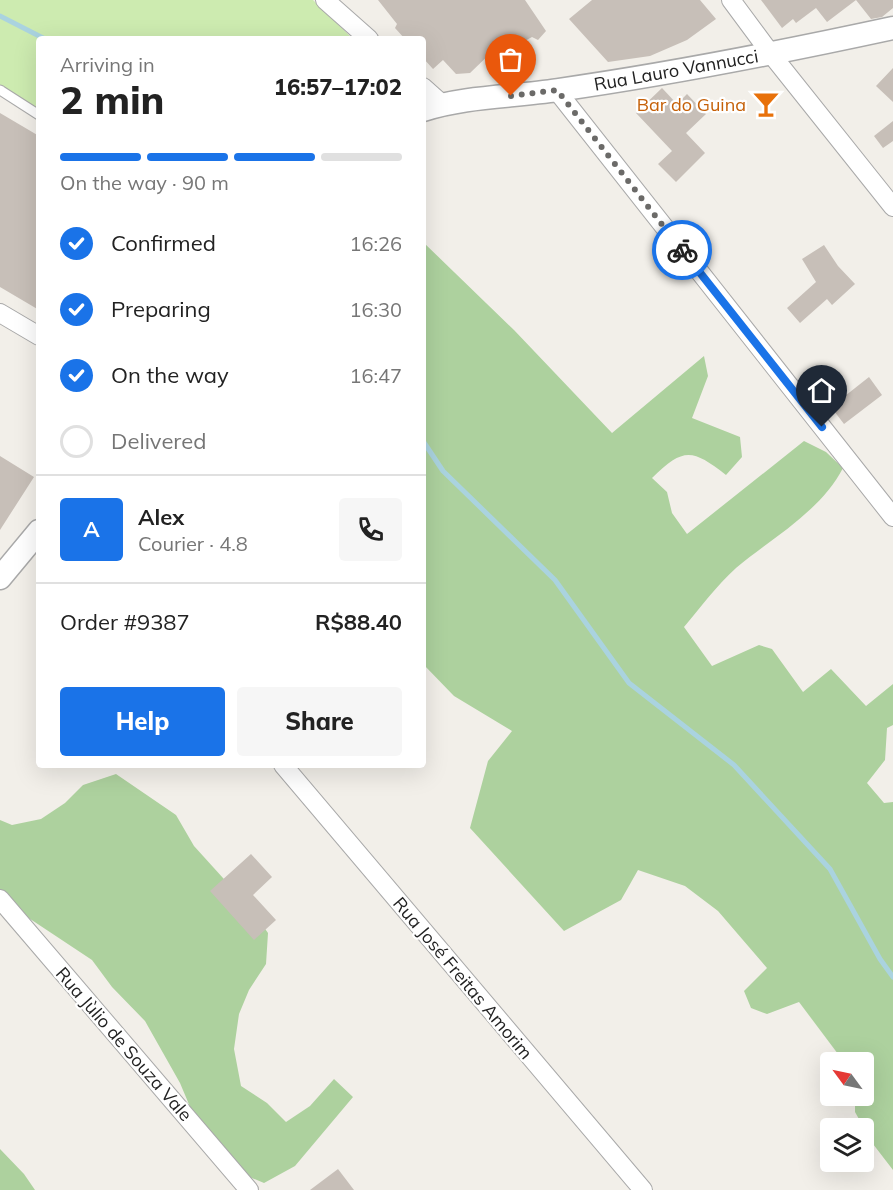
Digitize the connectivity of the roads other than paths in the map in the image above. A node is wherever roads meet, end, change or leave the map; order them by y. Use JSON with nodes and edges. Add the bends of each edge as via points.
{"nodes":[{"id":1,"x":325,"y":0,"type":"edge"},
{"id":2,"x":731,"y":0,"type":"edge"},
{"id":3,"x":893,"y":28,"type":"edge"},
{"id":4,"x":366,"y":36,"type":"edge"},
{"id":5,"x":771,"y":54,"type":"junction"},
{"id":6,"x":0,"y":90,"type":"edge"},
{"id":7,"x":557,"y":90,"type":"junction"},
{"id":8,"x":426,"y":93,"type":"edge"},
{"id":9,"x":433,"y":107,"type":"edge"},
{"id":10,"x":36,"y":113,"type":"edge"},
{"id":11,"x":893,"y":207,"type":"edge"},
{"id":12,"x":0,"y":313,"type":"edge"},
{"id":13,"x":36,"y":334,"type":"edge"},
{"id":14,"x":893,"y":517,"type":"edge"},
{"id":15,"x":36,"y":535,"type":"edge"},
{"id":16,"x":0,"y":578,"type":"edge"},
{"id":17,"x":286,"y":768,"type":"edge"},
{"id":18,"x":0,"y":899,"type":"edge"},
{"id":19,"x":249,"y":1190,"type":"edge"},
{"id":20,"x":642,"y":1190,"type":"edge"}],
"edges":[{"from":1,"to":4,"type":"street"},
{"from":2,"to":5,"type":"street"},
{"from":3,"to":5,"type":"street","name":"Rua Lauro Vannucci"},
{"from":5,"to":7,"type":"street","name":"Rua Lauro Vannucci"},
{"from":5,"to":11,"type":"street"},
{"from":6,"to":10,"type":"lane"},
{"from":7,"to":9,"type":"street","name":"Rua Lauro Vannucci"},
{"from":7,"to":14,"type":"street"},
{"from":8,"to":9,"type":"street"},
{"from":12,"to":13,"type":"street"},
{"from":15,"to":16,"type":"street"},
{"from":17,"to":20,"type":"street","name":"Rua José Freitas Amorim"},
{"from":18,"to":19,"type":"street","name":"Rua Jùlio de Souza Vale"}]}
